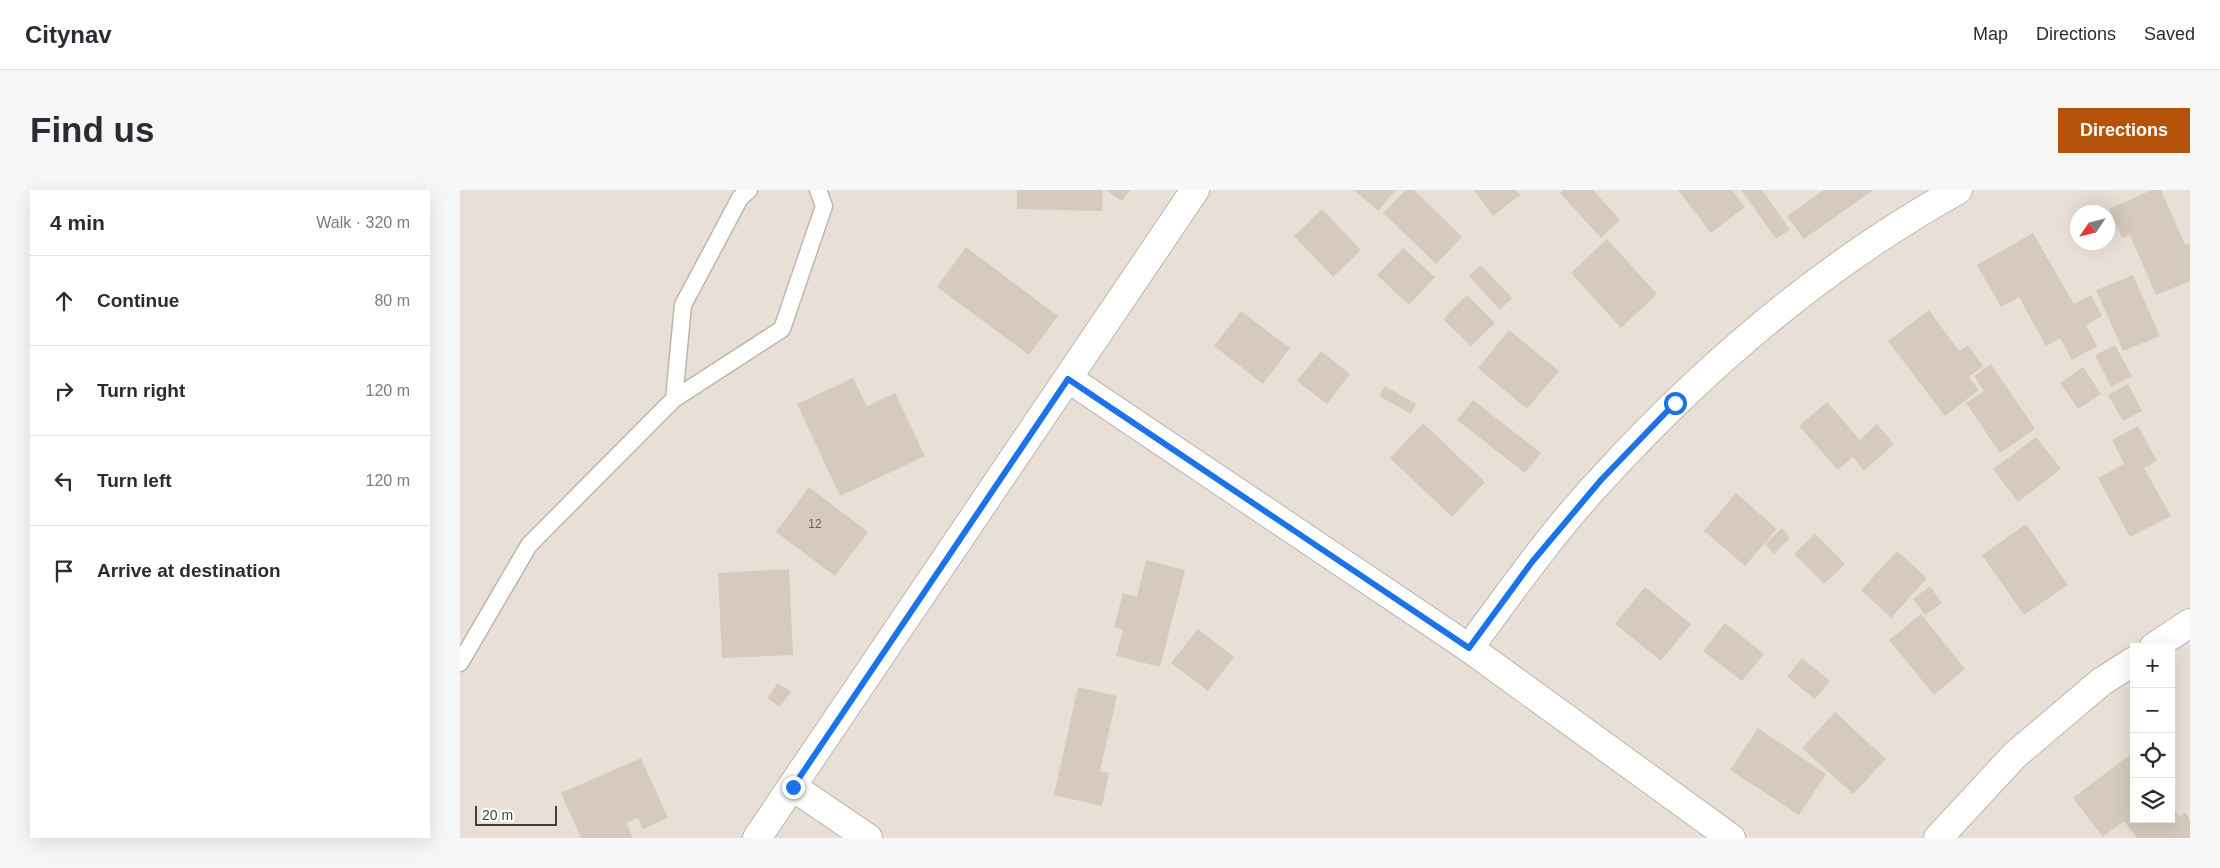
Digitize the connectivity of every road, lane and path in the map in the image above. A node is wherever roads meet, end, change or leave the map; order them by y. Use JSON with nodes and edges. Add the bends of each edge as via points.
{"nodes":[{"id":1,"x":749,"y":190,"type":"edge"},
{"id":2,"x":818,"y":190,"type":"edge"},
{"id":3,"x":1195,"y":190,"type":"edge"},
{"id":4,"x":1958,"y":190,"type":"edge"},
{"id":5,"x":1068,"y":379,"type":"junction"},
{"id":6,"x":674,"y":399,"type":"junction"},
{"id":7,"x":2190,"y":623,"type":"edge"},
{"id":8,"x":2160,"y":643,"type":"edge"},
{"id":9,"x":1469,"y":648,"type":"junction"},
{"id":10,"x":460,"y":663,"type":"edge"},
{"id":11,"x":2130,"y":664,"type":"edge"},
{"id":12,"x":793,"y":787,"type":"junction"},
{"id":13,"x":757,"y":838,"type":"edge"},
{"id":14,"x":868,"y":838,"type":"edge"},
{"id":15,"x":1730,"y":838,"type":"edge"},
{"id":16,"x":1938,"y":838,"type":"edge"}],
"edges":[{"from":1,"to":6,"type":"lane","via":[[740,198],[684,305]]},
{"from":2,"to":6,"type":"lane","via":[[824,206],[782,329]]},
{"from":3,"to":5,"type":"street"},
{"from":4,"to":9,"type":"street","via":[[1839,266],[1754,331],[1675,403],[1594,487],[1532,562]]},
{"from":5,"to":9,"type":"street"},
{"from":5,"to":12,"type":"street"},
{"from":6,"to":10,"type":"lane","via":[[529,544]]},
{"from":7,"to":8,"type":"street"},
{"from":9,"to":15,"type":"street"},
{"from":11,"to":16,"type":"street","via":[[2101,682],[2015,756]]},
{"from":12,"to":13,"type":"street"},
{"from":12,"to":14,"type":"street"}]}
